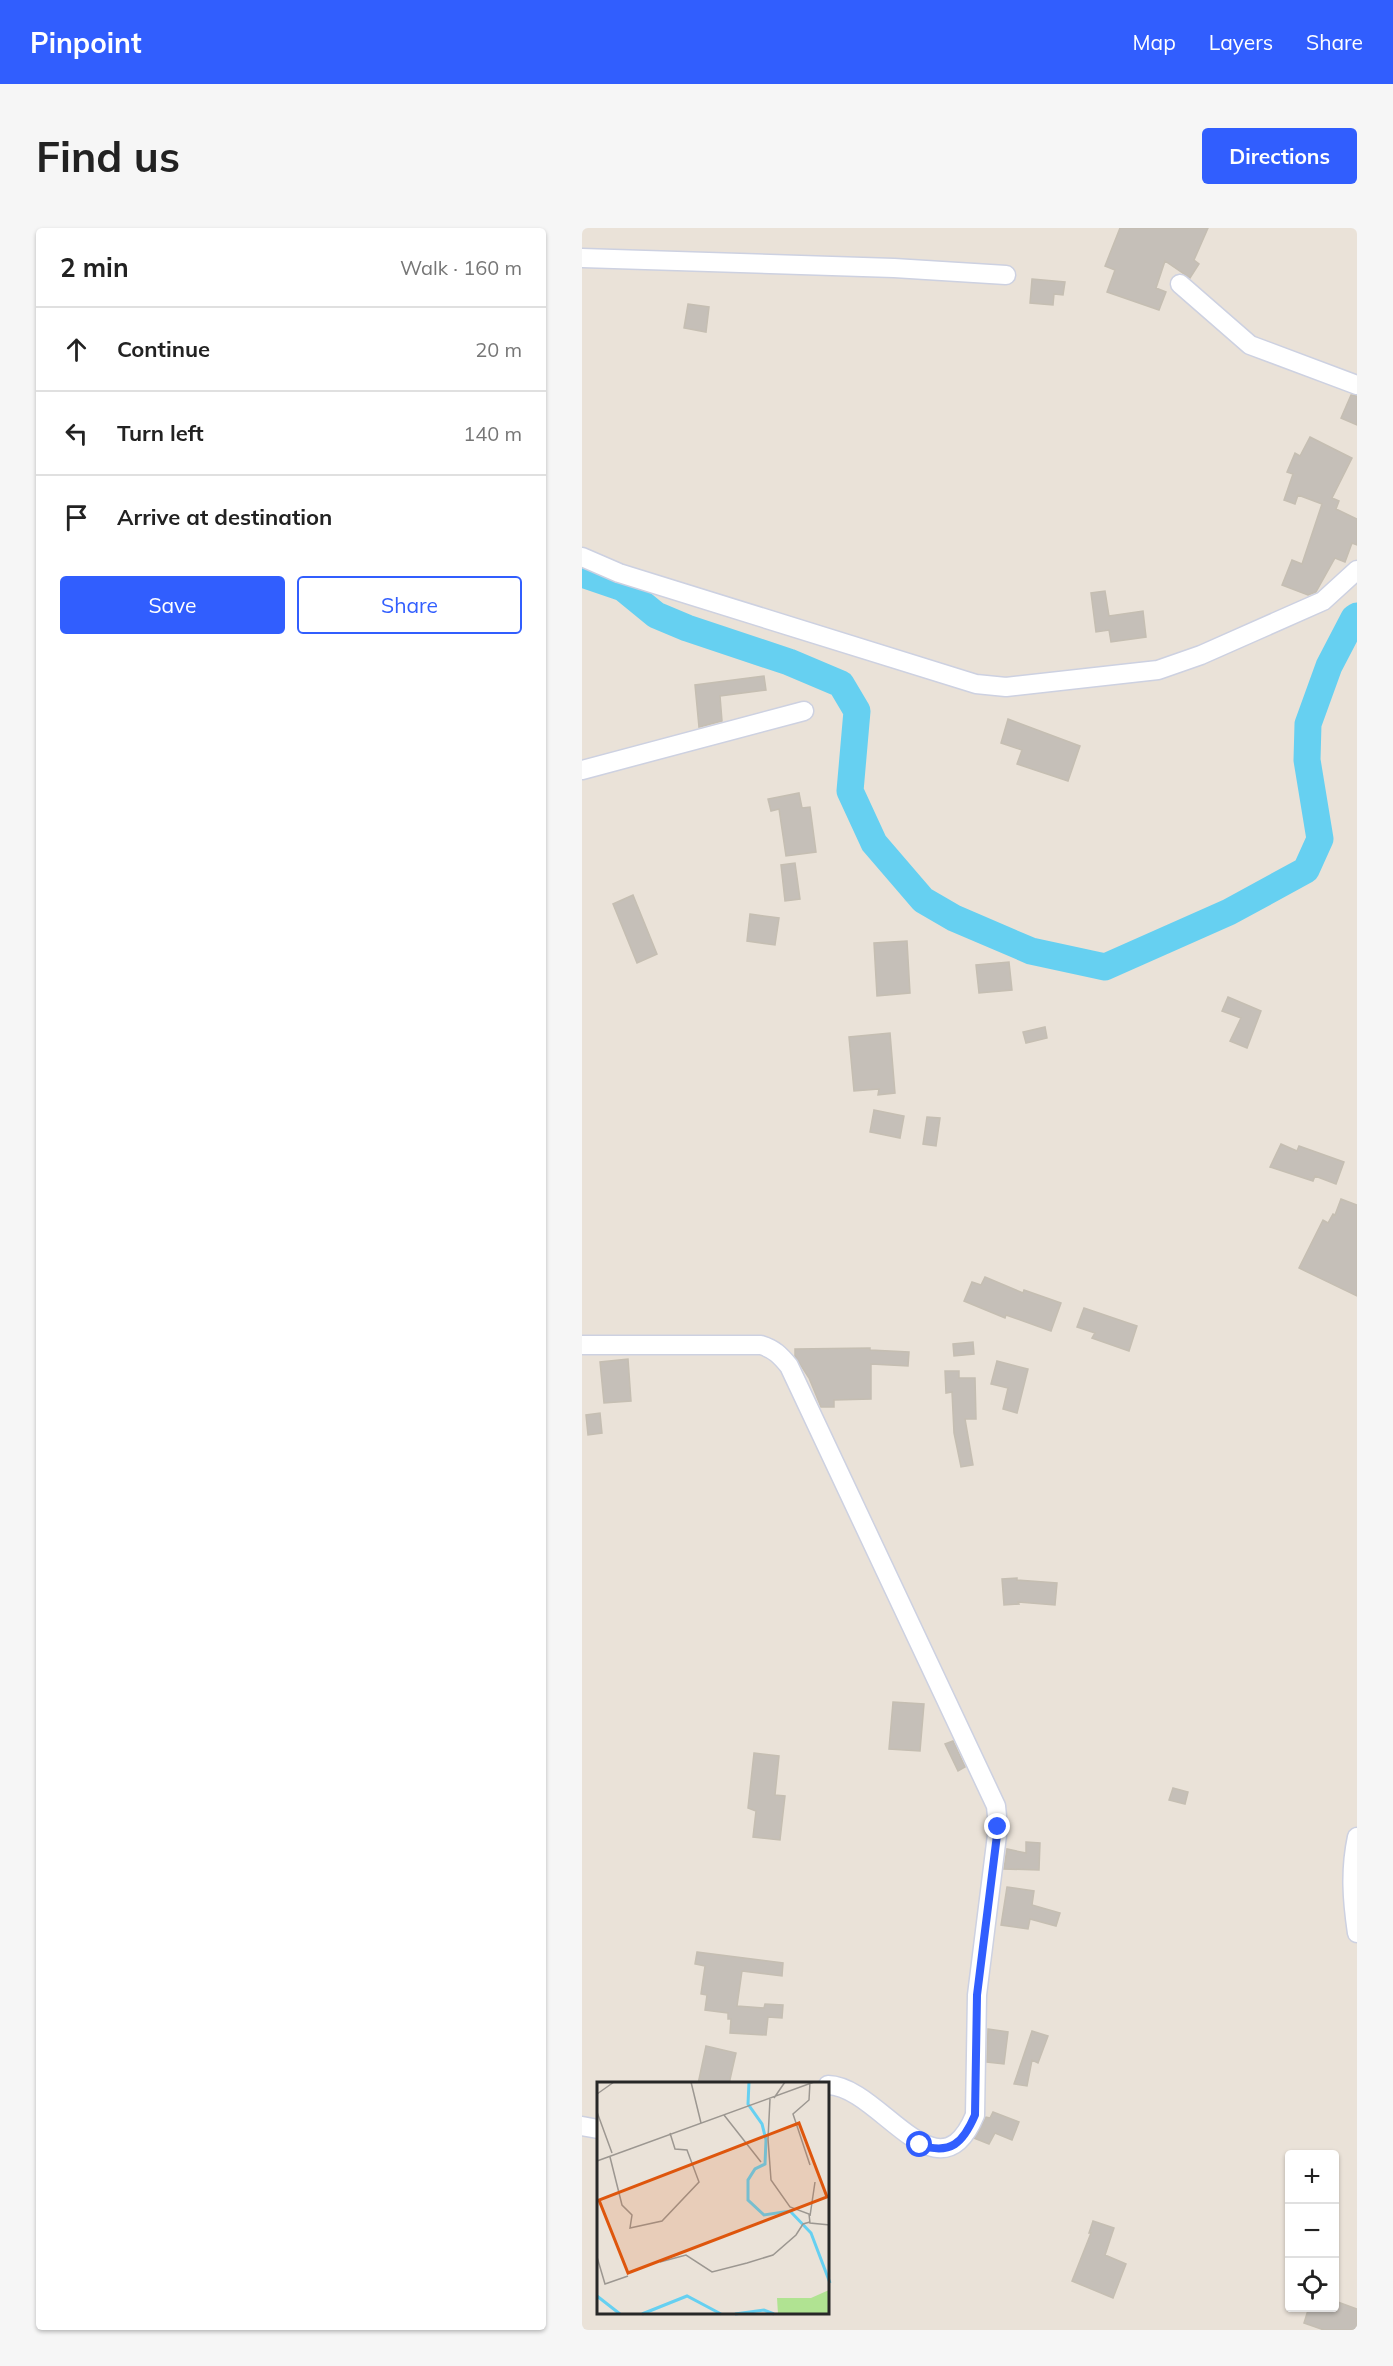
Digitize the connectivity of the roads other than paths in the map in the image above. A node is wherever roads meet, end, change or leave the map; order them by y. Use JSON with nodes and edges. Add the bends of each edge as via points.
{"nodes":[{"id":1,"x":582,"y":258,"type":"edge"},
{"id":2,"x":1006,"y":275,"type":"dead end"},
{"id":3,"x":1180,"y":284,"type":"dead end"},
{"id":4,"x":1357,"y":385,"type":"edge"},
{"id":5,"x":582,"y":557,"type":"edge"},
{"id":6,"x":1357,"y":570,"type":"edge"},
{"id":7,"x":804,"y":711,"type":"dead end"},
{"id":8,"x":582,"y":770,"type":"edge"},
{"id":9,"x":582,"y":1345,"type":"edge"},
{"id":10,"x":1357,"y":1837,"type":"edge"},
{"id":11,"x":1357,"y":1933,"type":"edge"},
{"id":12,"x":830,"y":2085,"type":"edge"},
{"id":13,"x":582,"y":2126,"type":"edge"},
{"id":14,"x":597,"y":2129,"type":"edge"}],
"edges":[{"from":1,"to":2,"type":"street"},
{"from":3,"to":4,"type":"street","via":[[1250,345]]},
{"from":5,"to":6,"type":"street","via":[[619,573],[976,684],[1006,687],[1158,670],[1323,601]]},
{"from":7,"to":8,"type":"street"},
{"from":9,"to":12,"type":"street","via":[[761,1345],[781,1356],[996,1806],[998,1827],[977,1995],[975,2115],[967,2133],[945,2148],[920,2145],[858,2094]]},
{"from":10,"to":11,"type":"street","via":[[1351,1866]]},
{"from":13,"to":14,"type":"street"}]}
